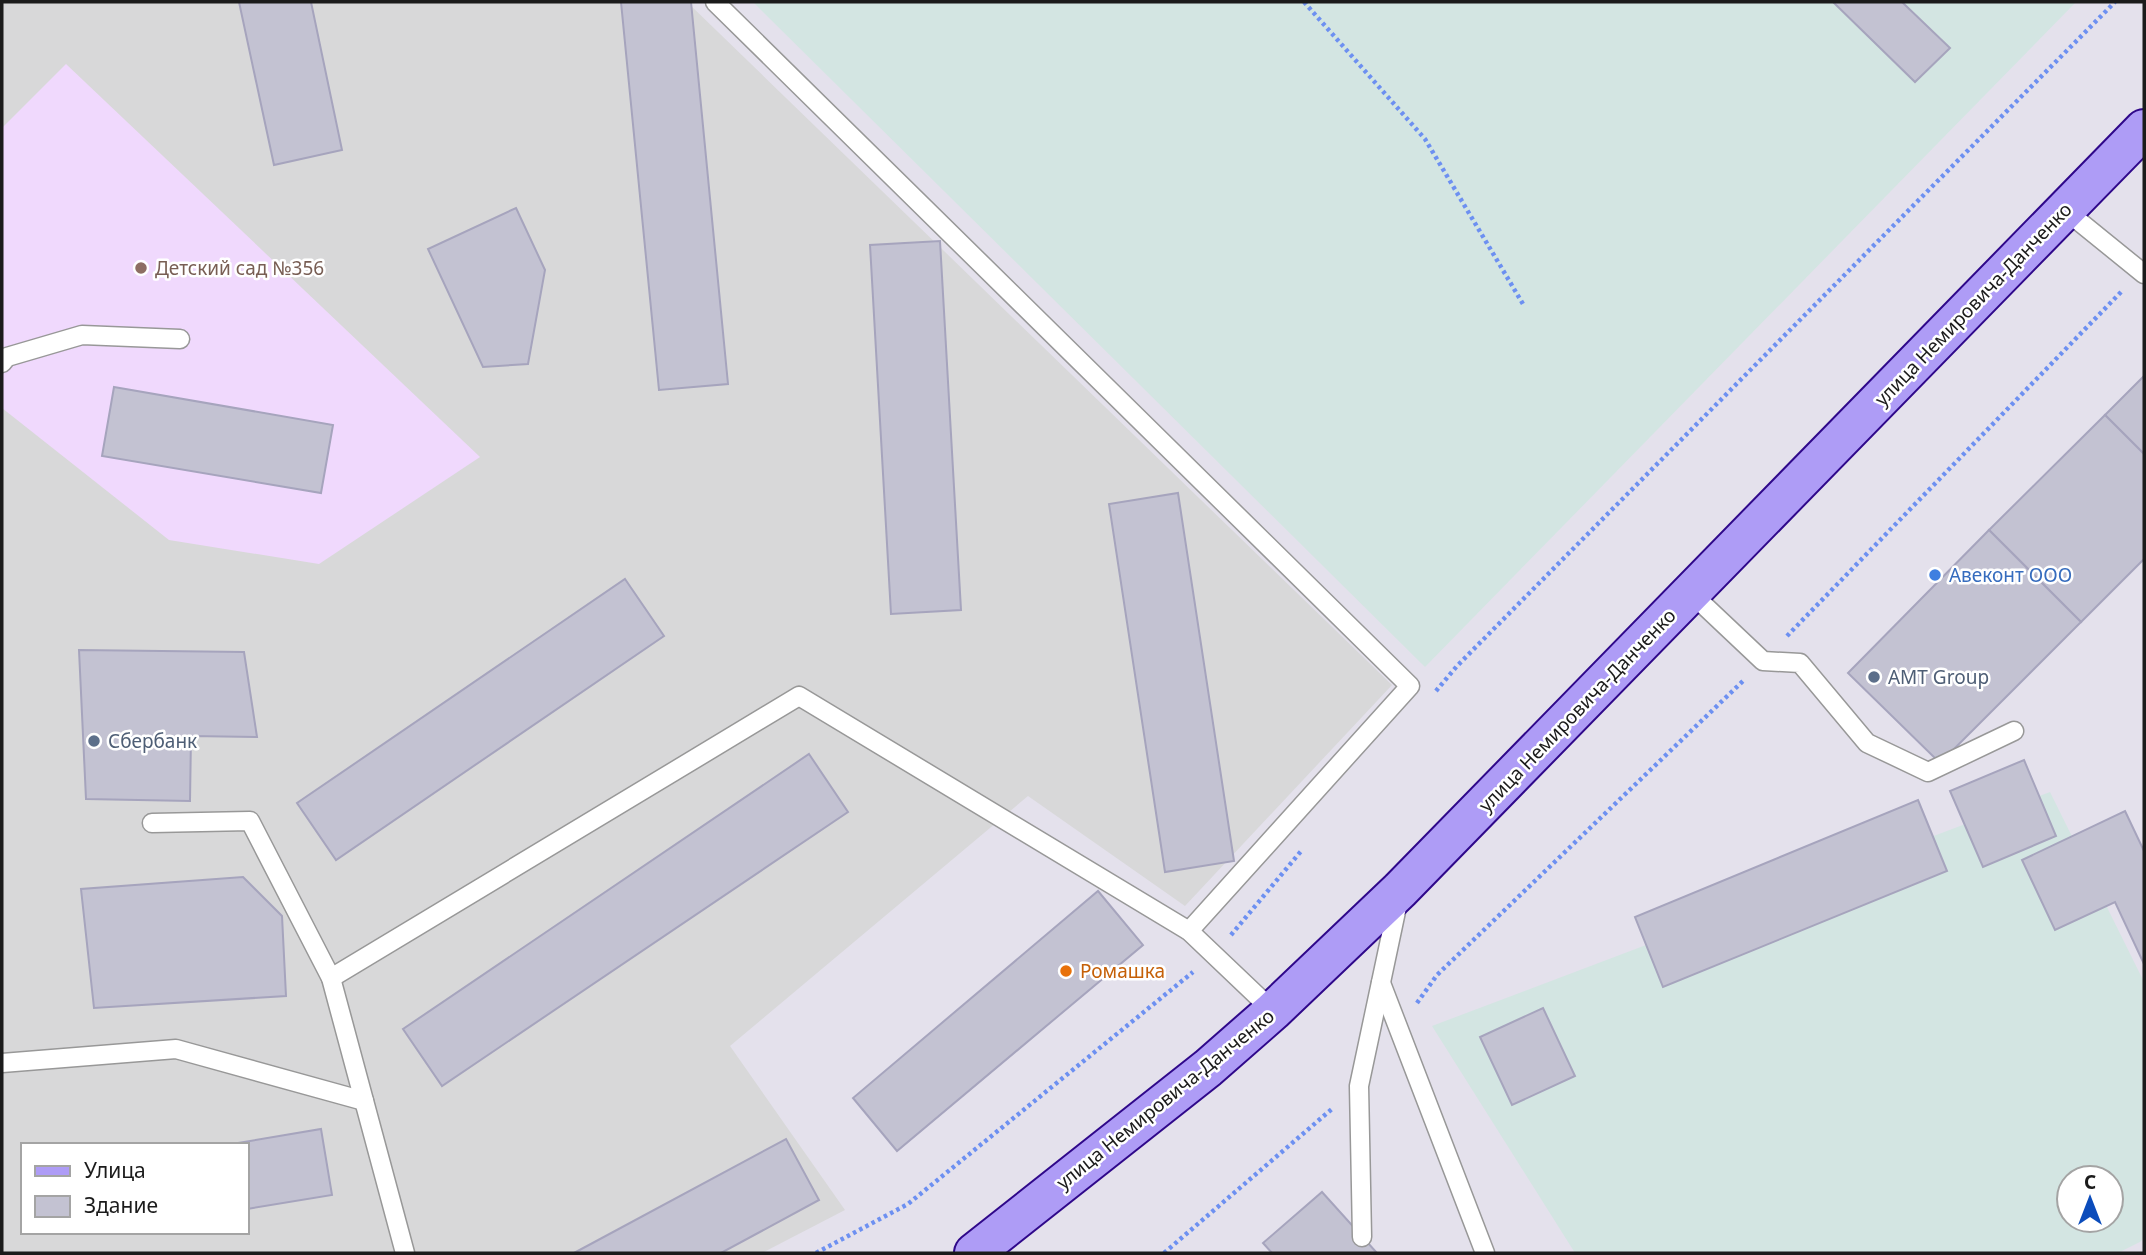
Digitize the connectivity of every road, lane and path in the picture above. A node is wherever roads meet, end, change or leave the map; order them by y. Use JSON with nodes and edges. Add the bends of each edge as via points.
{"nodes":[{"id":1,"x":715,"y":2,"type":"edge"},
{"id":2,"x":1304,"y":2,"type":"edge"},
{"id":3,"x":2115,"y":2,"type":"edge"},
{"id":4,"x":2143,"y":132,"type":"edge"},
{"id":5,"x":2065,"y":210,"type":"junction"},
{"id":6,"x":2143,"y":273,"type":"edge"},
{"id":7,"x":1522,"y":304,"type":"dead end"},
{"id":8,"x":180,"y":339,"type":"dead end"},
{"id":9,"x":2,"y":363,"type":"edge"},
{"id":10,"x":1691,"y":593,"type":"junction"},
{"id":11,"x":1763,"y":661,"type":"junction"},
{"id":12,"x":1430,"y":698,"type":"dead end"},
{"id":13,"x":2014,"y":731,"type":"dead end"},
{"id":14,"x":152,"y":823,"type":"dead end"},
{"id":15,"x":1304,"y":848,"type":"dead end"},
{"id":16,"x":1401,"y":890,"type":"junction"},
{"id":17,"x":1189,"y":931,"type":"junction"},
{"id":18,"x":1214,"y":955,"type":"junction"},
{"id":19,"x":331,"y":978,"type":"junction"},
{"id":20,"x":1381,"y":983,"type":"junction"},
{"id":21,"x":1273,"y":1011,"type":"junction"},
{"id":22,"x":1399,"y":1029,"type":"junction"},
{"id":23,"x":2,"y":1063,"type":"edge"},
{"id":24,"x":1359,"y":1086,"type":"junction"},
{"id":25,"x":364,"y":1101,"type":"junction"},
{"id":26,"x":1362,"y":1237,"type":"dead end"},
{"id":27,"x":404,"y":1253,"type":"edge"},
{"id":28,"x":816,"y":1253,"type":"edge"},
{"id":29,"x":974,"y":1253,"type":"edge"},
{"id":30,"x":1164,"y":1253,"type":"edge"},
{"id":31,"x":1485,"y":1253,"type":"edge"}],
"edges":[{"from":1,"to":17,"type":"lane","via":[[1410,686]]},
{"from":2,"to":7,"type":"path","via":[[1425,139]]},
{"from":3,"to":12,"type":"path","via":[[1466,656]]},
{"from":4,"to":5,"type":"main road","name":"улица Немировича-Данченко"},
{"from":5,"to":6,"type":"lane"},
{"from":5,"to":10,"type":"main road","name":"улица Немировича-Данченко"},
{"from":6,"to":11,"type":"path"},
{"from":8,"to":9,"type":"lane","via":[[82,335],[7,357]]},
{"from":10,"to":11,"type":"lane"},
{"from":10,"to":16,"type":"main road","name":"улица Немировича-Данченко"},
{"from":11,"to":13,"type":"lane","via":[[1800,663],[1867,743],[1928,772]]},
{"from":11,"to":22,"type":"path","via":[[1437,975]]},
{"from":14,"to":19,"type":"lane","via":[[250,821]]},
{"from":15,"to":18,"type":"path"},
{"from":16,"to":20,"type":"lane"},
{"from":16,"to":21,"type":"main road","name":"улица Немировича-Данченко"},
{"from":17,"to":18,"type":"lane"},
{"from":17,"to":19,"type":"lane","via":[[799,696]]},
{"from":18,"to":21,"type":"lane"},
{"from":18,"to":28,"type":"path","via":[[908,1204]]},
{"from":19,"to":25,"type":"lane"},
{"from":20,"to":22,"type":"lane"},
{"from":20,"to":24,"type":"lane"},
{"from":21,"to":29,"type":"main road","name":"улица Немировича-Данченко"},
{"from":22,"to":31,"type":"lane"},
{"from":23,"to":25,"type":"lane","via":[[176,1049]]},
{"from":24,"to":26,"type":"lane"},
{"from":24,"to":30,"type":"path"},
{"from":25,"to":27,"type":"lane"}]}
